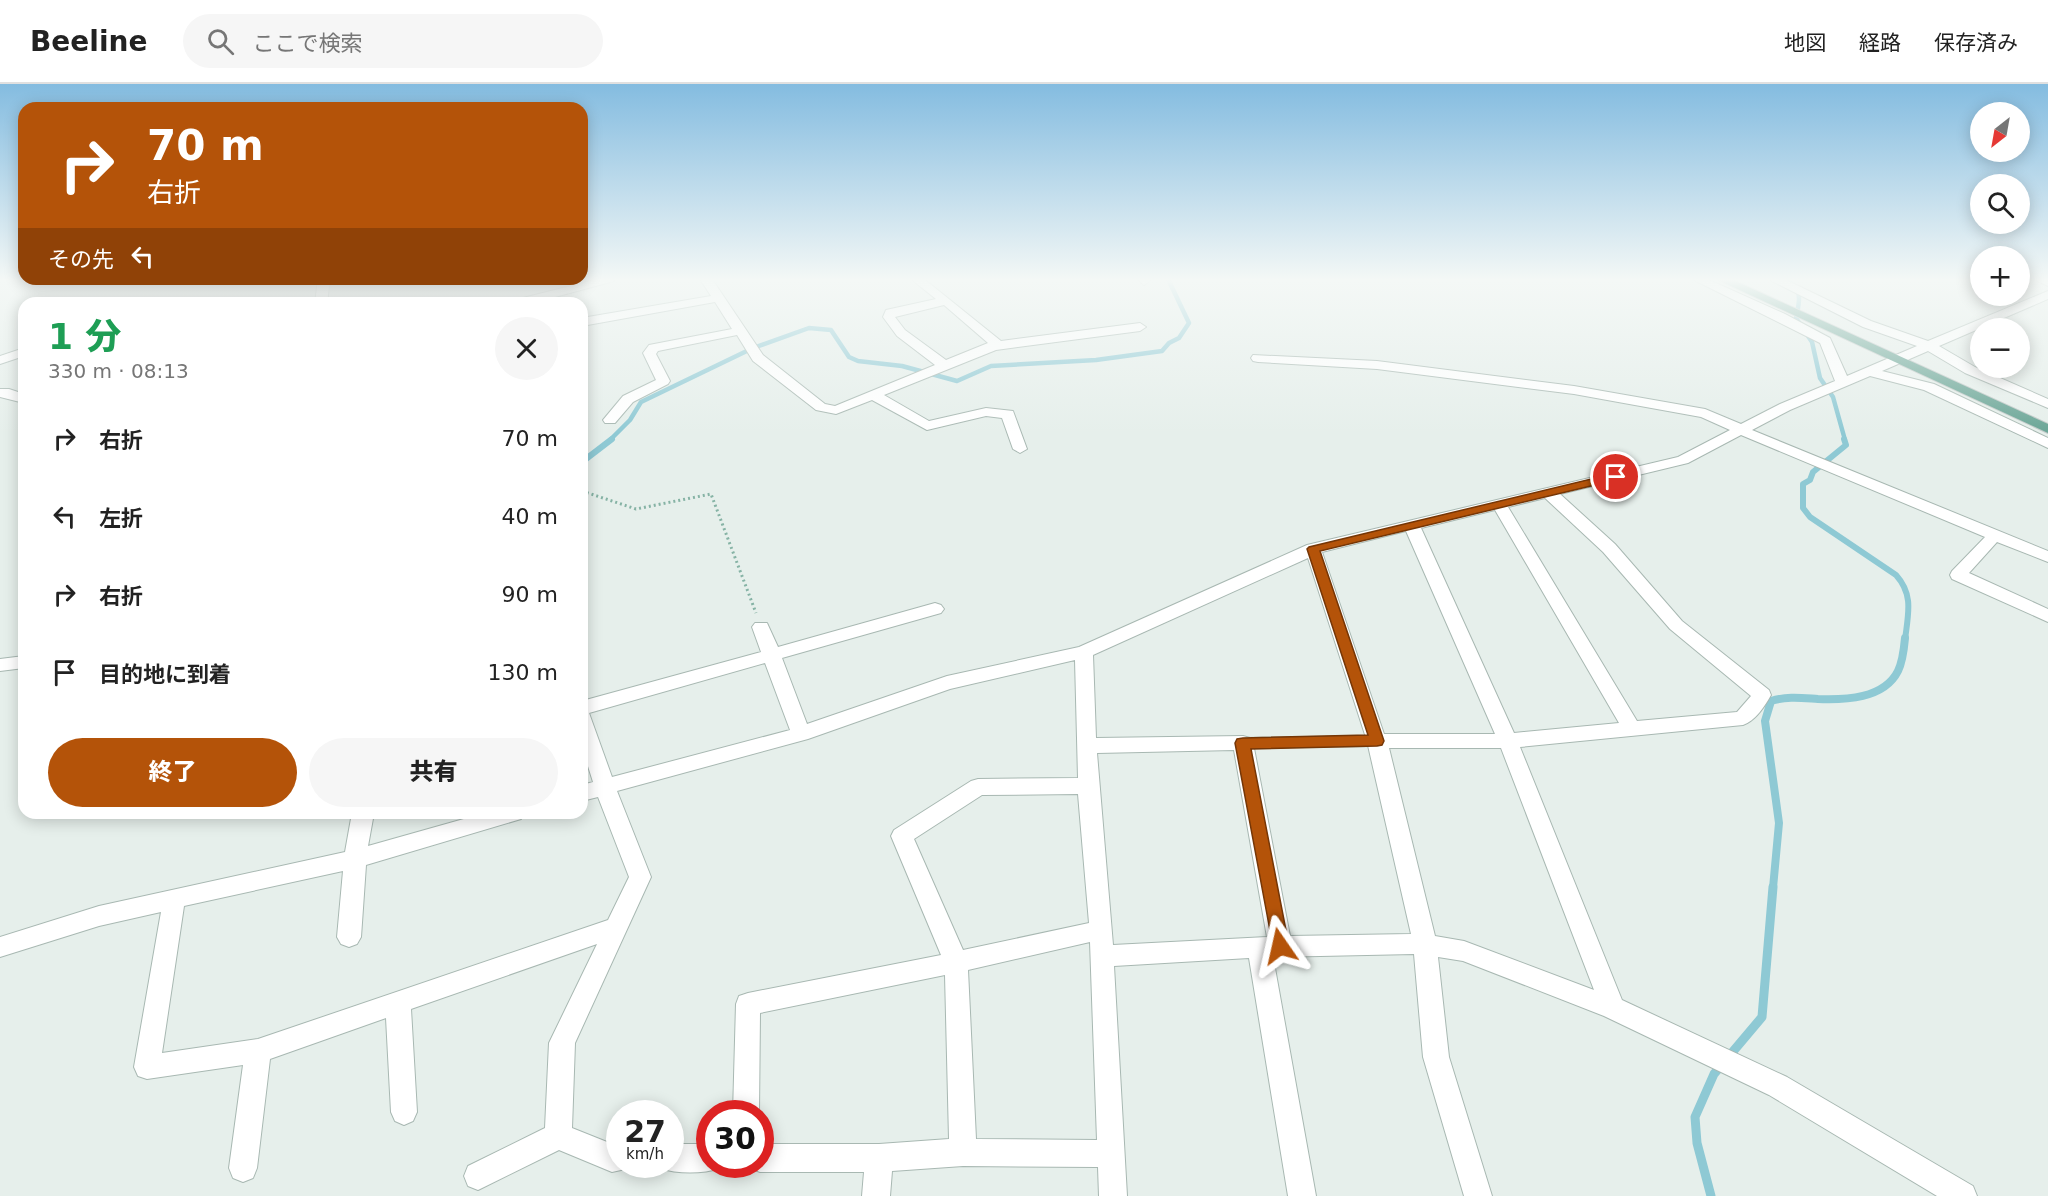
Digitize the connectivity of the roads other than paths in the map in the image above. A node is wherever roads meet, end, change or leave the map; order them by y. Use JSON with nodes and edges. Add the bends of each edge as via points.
{"nodes":[{"id":1,"x":740,"y":331,"type":"joint"},
{"id":2,"x":899,"y":331,"type":"edge"},
{"id":3,"x":981,"y":331,"type":"edge"},
{"id":4,"x":1109,"y":331,"type":"edge"},
{"id":5,"x":1806,"y":331,"type":"edge"},
{"id":6,"x":1844,"y":331,"type":"edge"},
{"id":7,"x":1852,"y":331,"type":"edge"},
{"id":8,"x":1887,"y":331,"type":"edge"},
{"id":9,"x":1964,"y":331,"type":"edge"},
{"id":10,"x":998,"y":345,"type":"junction"},
{"id":11,"x":1929,"y":346,"type":"junction"},
{"id":12,"x":18,"y":354,"type":"edge"},
{"id":13,"x":1905,"y":357,"type":"junction"},
{"id":14,"x":1258,"y":358,"type":"dead end"},
{"id":15,"x":0,"y":360,"type":"edge"},
{"id":16,"x":945,"y":366,"type":"junction"},
{"id":17,"x":1871,"y":372,"type":"junction"},
{"id":18,"x":1843,"y":383,"type":"junction"},
{"id":19,"x":0,"y":393,"type":"edge"},
{"id":20,"x":873,"y":395,"type":"junction"},
{"id":21,"x":18,"y":397,"type":"edge"},
{"id":22,"x":2048,"y":404,"type":"edge"},
{"id":23,"x":2048,"y":417,"type":"edge"},
{"id":24,"x":610,"y":420,"type":"dead end"},
{"id":25,"x":2048,"y":429,"type":"edge"},
{"id":26,"x":1741,"y":430,"type":"junction"},
{"id":27,"x":2048,"y":444,"type":"edge"},
{"id":28,"x":1020,"y":449,"type":"dead end"},
{"id":29,"x":1549,"y":493,"type":"junction"},
{"id":30,"x":1500,"y":506,"type":"junction"},
{"id":31,"x":1412,"y":526,"type":"junction"},
{"id":32,"x":1995,"y":535,"type":"junction"},
{"id":33,"x":1313,"y":549,"type":"junction"},
{"id":34,"x":2048,"y":557,"type":"edge"},
{"id":35,"x":935,"y":609,"type":"dead end"},
{"id":36,"x":2048,"y":616,"type":"edge"},
{"id":37,"x":761,"y":627,"type":"road end"},
{"id":38,"x":1084,"y":652,"type":"junction"},
{"id":39,"x":772,"y":656,"type":"junction"},
{"id":40,"x":18,"y":663,"type":"edge"},
{"id":41,"x":0,"y":665,"type":"edge"},
{"id":42,"x":588,"y":706,"type":"edge"},
{"id":43,"x":1632,"y":729,"type":"junction"},
{"id":44,"x":801,"y":734,"type":"junction"},
{"id":45,"x":1377,"y":741,"type":"junction"},
{"id":46,"x":1508,"y":741,"type":"junction"},
{"id":47,"x":1243,"y":743,"type":"junction"},
{"id":48,"x":1087,"y":746,"type":"junction"},
{"id":49,"x":588,"y":757,"type":"edge"},
{"id":50,"x":1088,"y":786,"type":"junction"},
{"id":51,"x":593,"y":790,"type":"edge"},
{"id":52,"x":362,"y":819,"type":"edge"},
{"id":53,"x":493,"y":819,"type":"edge"},
{"id":54,"x":356,"y":859,"type":"junction"},
{"id":55,"x":174,"y":901,"type":"junction"},
{"id":56,"x":615,"y":928,"type":"junction"},
{"id":57,"x":1101,"y":930,"type":"junction"},
{"id":58,"x":349,"y":937,"type":"dead end"},
{"id":59,"x":1425,"y":944,"type":"junction"},
{"id":60,"x":0,"y":946,"type":"edge"},
{"id":61,"x":1270,"y":946,"type":"junction"},
{"id":62,"x":1101,"y":956,"type":"junction"},
{"id":63,"x":956,"y":962,"type":"junction"},
{"id":64,"x":398,"y":1003,"type":"junction"},
{"id":65,"x":1613,"y":1008,"type":"junction"},
{"id":66,"x":258,"y":1051,"type":"junction"},
{"id":67,"x":746,"y":1100,"type":"edge"},
{"id":68,"x":404,"y":1112,"type":"dead end"},
{"id":69,"x":558,"y":1136,"type":"junction"},
{"id":70,"x":963,"y":1152,"type":"junction"},
{"id":71,"x":1110,"y":1154,"type":"junction"},
{"id":72,"x":606,"y":1156,"type":"edge"},
{"id":73,"x":774,"y":1158,"type":"edge"},
{"id":74,"x":879,"y":1158,"type":"junction"},
{"id":75,"x":243,"y":1168,"type":"dead end"},
{"id":76,"x":478,"y":1176,"type":"dead end"},
{"id":77,"x":876,"y":1196,"type":"edge"},
{"id":78,"x":1113,"y":1196,"type":"edge"},
{"id":79,"x":1302,"y":1196,"type":"edge"},
{"id":80,"x":1478,"y":1196,"type":"edge"},
{"id":81,"x":1963,"y":1196,"type":"edge"}],
"edges":[{"from":1,"to":20,"type":"street","via":[[758,358],[821,407],[836,410]]},
{"from":1,"to":24,"type":"street","via":[[654,348],[649,353],[663,381],[628,399]]},
{"from":2,"to":16,"type":"street"},
{"from":3,"to":10,"type":"street"},
{"from":4,"to":10,"type":"street"},
{"from":5,"to":18,"type":"street","via":[[1825,341]]},
{"from":6,"to":13,"type":"main road"},
{"from":7,"to":13,"type":"main road"},
{"from":8,"to":11,"type":"street"},
{"from":9,"to":11,"type":"street"},
{"from":10,"to":16,"type":"street"},
{"from":11,"to":13,"type":"street"},
{"from":11,"to":22,"type":"street","via":[[1970,370]]},
{"from":12,"to":15,"type":"street"},
{"from":13,"to":17,"type":"street"},
{"from":13,"to":23,"type":"main road"},
{"from":13,"to":25,"type":"main road"},
{"from":14,"to":26,"type":"street","via":[[1377,365],[1574,390],[1705,413]]},
{"from":16,"to":20,"type":"street"},
{"from":17,"to":18,"type":"street"},
{"from":17,"to":27,"type":"street","via":[[1929,387]]},
{"from":18,"to":26,"type":"street","via":[[1785,406]]},
{"from":19,"to":21,"type":"street"},
{"from":20,"to":28,"type":"street","via":[[927,426],[986,412],[1008,414]]},
{"from":26,"to":29,"type":"street","via":[[1683,460]]},
{"from":26,"to":32,"type":"street"},
{"from":29,"to":30,"type":"street"},
{"from":29,"to":43,"type":"street","via":[[1609,548],[1676,625],[1762,695],[1743,718]]},
{"from":30,"to":31,"type":"street"},
{"from":30,"to":43,"type":"street"},
{"from":31,"to":33,"type":"street"},
{"from":31,"to":46,"type":"street"},
{"from":32,"to":34,"type":"street"},
{"from":32,"to":36,"type":"street","via":[[1958,575]]},
{"from":33,"to":38,"type":"street"},
{"from":33,"to":45,"type":"street"},
{"from":35,"to":39,"type":"street"},
{"from":37,"to":39,"type":"street"},
{"from":38,"to":44,"type":"street","via":[[947,683]]},
{"from":38,"to":48,"type":"street"},
{"from":39,"to":42,"type":"street"},
{"from":39,"to":44,"type":"street"},
{"from":40,"to":41,"type":"street"},
{"from":43,"to":46,"type":"street"},
{"from":44,"to":51,"type":"street"},
{"from":45,"to":46,"type":"street"},
{"from":45,"to":47,"type":"lane"},
{"from":45,"to":59,"type":"street"},
{"from":46,"to":65,"type":"street"},
{"from":47,"to":48,"type":"street"},
{"from":47,"to":61,"type":"street"},
{"from":48,"to":50,"type":"street"},
{"from":49,"to":51,"type":"street"},
{"from":50,"to":57,"type":"street"},
{"from":50,"to":63,"type":"street","via":[[978,787],[902,836]]},
{"from":51,"to":56,"type":"street","via":[[640,877]]},
{"from":52,"to":54,"type":"street"},
{"from":53,"to":54,"type":"street"},
{"from":54,"to":55,"type":"street"},
{"from":54,"to":58,"type":"street"},
{"from":55,"to":60,"type":"street","via":[[99,916]]},
{"from":55,"to":66,"type":"street","via":[[147,1067]]},
{"from":56,"to":64,"type":"street"},
{"from":56,"to":69,"type":"street","via":[[562,1043]]},
{"from":57,"to":62,"type":"street"},
{"from":57,"to":63,"type":"street"},
{"from":59,"to":61,"type":"street"},
{"from":59,"to":65,"type":"street","via":[[1464,951]]},
{"from":59,"to":80,"type":"street","via":[[1436,1057]]},
{"from":61,"to":62,"type":"street"},
{"from":61,"to":79,"type":"street"},
{"from":62,"to":71,"type":"street"},
{"from":63,"to":67,"type":"street","via":[[748,1004]]},
{"from":63,"to":70,"type":"street"},
{"from":64,"to":66,"type":"street"},
{"from":64,"to":68,"type":"street"},
{"from":65,"to":81,"type":"street","via":[[1778,1086]]},
{"from":66,"to":75,"type":"street"},
{"from":69,"to":72,"type":"street"},
{"from":69,"to":76,"type":"street"},
{"from":70,"to":71,"type":"street"},
{"from":70,"to":74,"type":"street"},
{"from":71,"to":78,"type":"street"},
{"from":73,"to":74,"type":"street"},
{"from":74,"to":77,"type":"street"}]}
